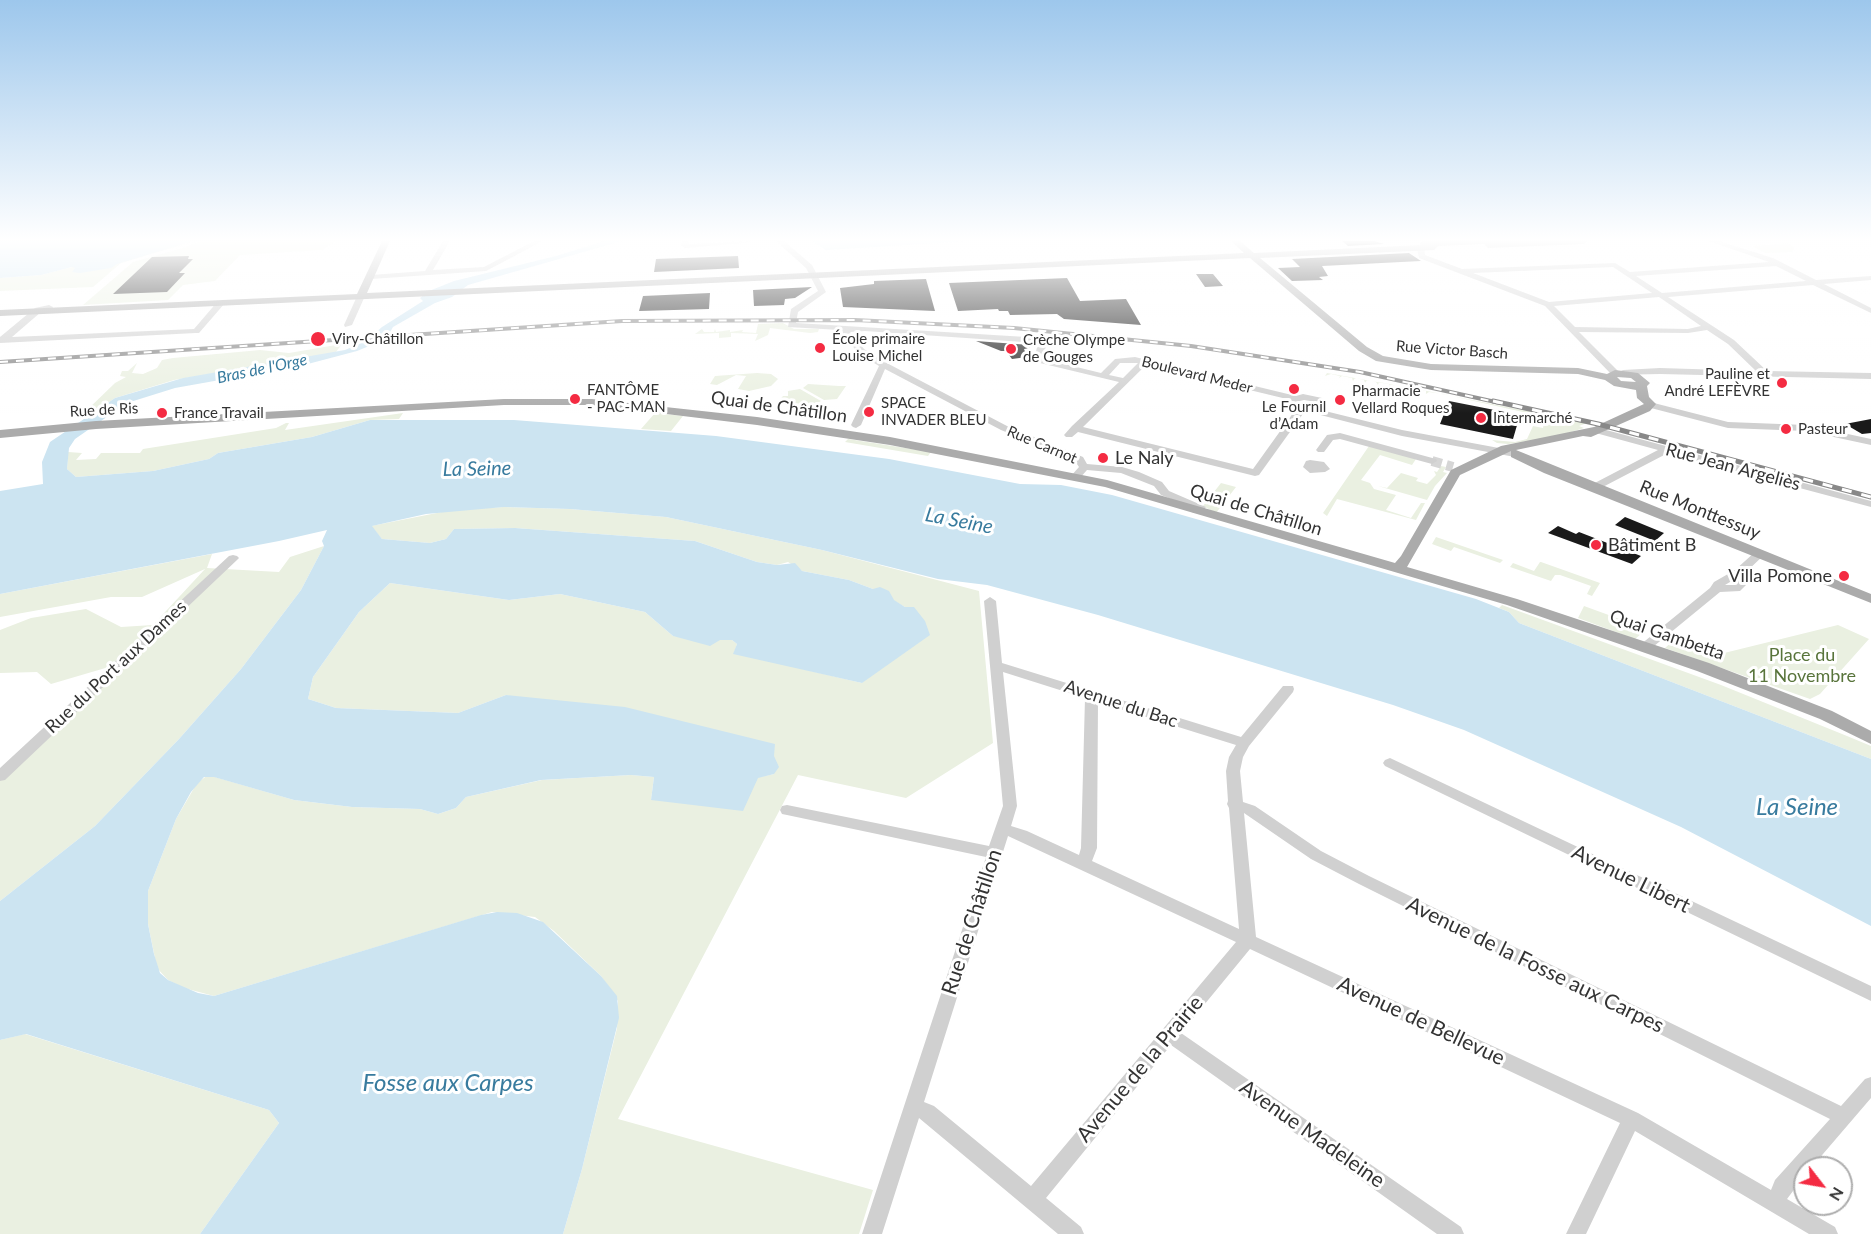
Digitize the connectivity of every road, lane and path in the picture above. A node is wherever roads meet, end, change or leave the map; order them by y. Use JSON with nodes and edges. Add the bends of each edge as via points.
{"nodes":[{"id":1,"x":214,"y":299,"type":"edge"},
{"id":2,"x":290,"y":299,"type":"edge"},
{"id":3,"x":360,"y":299,"type":"edge"},
{"id":4,"x":812,"y":299,"type":"edge"},
{"id":5,"x":1303,"y":299,"type":"edge"},
{"id":6,"x":1533,"y":299,"type":"edge"},
{"id":7,"x":1625,"y":299,"type":"edge"},
{"id":8,"x":1666,"y":299,"type":"edge"},
{"id":9,"x":1847,"y":299,"type":"edge"},
{"id":10,"x":221,"y":303,"type":"junction"},
{"id":11,"x":1548,"y":304,"type":"junction"},
{"id":12,"x":50,"y":307,"type":"junction"},
{"id":13,"x":0,"y":311,"type":"edge"},
{"id":14,"x":37,"y":311,"type":"junction"},
{"id":15,"x":1871,"y":311,"type":"edge"},
{"id":16,"x":348,"y":325,"type":"dead end"},
{"id":17,"x":1708,"y":327,"type":"junction"},
{"id":18,"x":1571,"y":329,"type":"junction"},
{"id":19,"x":844,"y":330,"type":"junction"},
{"id":20,"x":3,"y":340,"type":"edge"},
{"id":21,"x":1023,"y":340,"type":"junction"},
{"id":22,"x":1049,"y":362,"type":"junction"},
{"id":23,"x":1145,"y":362,"type":"junction"},
{"id":24,"x":885,"y":366,"type":"junction"},
{"id":25,"x":1135,"y":372,"type":"junction"},
{"id":26,"x":1677,"y":372,"type":"junction"},
{"id":27,"x":1765,"y":374,"type":"junction"},
{"id":28,"x":1103,"y":375,"type":"junction"},
{"id":29,"x":1616,"y":375,"type":"junction"},
{"id":30,"x":1858,"y":376,"type":"junction"},
{"id":31,"x":1871,"y":376,"type":"edge"},
{"id":32,"x":1125,"y":381,"type":"junction"},
{"id":33,"x":1642,"y":384,"type":"junction"},
{"id":34,"x":1871,"y":384,"type":"edge"},
{"id":35,"x":1626,"y":386,"type":"junction"},
{"id":36,"x":1301,"y":405,"type":"junction"},
{"id":37,"x":1650,"y":405,"type":"junction"},
{"id":38,"x":1323,"y":406,"type":"junction"},
{"id":39,"x":245,"y":417,"type":"joint"},
{"id":40,"x":1627,"y":418,"type":"junction"},
{"id":41,"x":856,"y":425,"type":"dead end"},
{"id":42,"x":1595,"y":430,"type":"junction"},
{"id":43,"x":0,"y":434,"type":"edge"},
{"id":44,"x":1871,"y":442,"type":"edge"},
{"id":45,"x":1475,"y":446,"type":"junction"},
{"id":46,"x":1667,"y":449,"type":"junction"},
{"id":47,"x":1507,"y":451,"type":"junction"},
{"id":48,"x":1317,"y":456,"type":"dead end"},
{"id":49,"x":1486,"y":457,"type":"junction"},
{"id":50,"x":1432,"y":461,"type":"tunnel mouth"},
{"id":51,"x":1460,"y":469,"type":"junction"},
{"id":52,"x":1080,"y":472,"type":"junction"},
{"id":53,"x":1593,"y":488,"type":"junction"},
{"id":54,"x":1871,"y":504,"type":"edge"},
{"id":55,"x":1759,"y":554,"type":"junction"},
{"id":56,"x":232,"y":558,"type":"dead end"},
{"id":57,"x":1401,"y":566,"type":"junction"},
{"id":58,"x":1871,"y":599,"type":"edge"},
{"id":59,"x":990,"y":601,"type":"dead end"},
{"id":60,"x":1644,"y":648,"type":"junction"},
{"id":61,"x":998,"y":666,"type":"junction"},
{"id":62,"x":1288,"y":688,"type":"dead end"},
{"id":63,"x":1092,"y":694,"type":"junction"},
{"id":64,"x":1871,"y":738,"type":"edge"},
{"id":65,"x":1244,"y":743,"type":"junction"},
{"id":66,"x":1390,"y":764,"type":"dead end"},
{"id":67,"x":0,"y":776,"type":"edge"},
{"id":68,"x":1234,"y":804,"type":"junction"},
{"id":69,"x":788,"y":810,"type":"dead end"},
{"id":70,"x":1002,"y":829,"type":"junction"},
{"id":71,"x":994,"y":853,"type":"junction"},
{"id":72,"x":1083,"y":864,"type":"junction"},
{"id":73,"x":1248,"y":940,"type":"junction"},
{"id":74,"x":1871,"y":994,"type":"edge"},
{"id":75,"x":1169,"y":1034,"type":"junction"},
{"id":76,"x":1871,"y":1085,"type":"edge"},
{"id":77,"x":913,"y":1108,"type":"junction"},
{"id":78,"x":1843,"y":1116,"type":"junction"},
{"id":79,"x":1631,"y":1119,"type":"junction"},
{"id":80,"x":1032,"y":1199,"type":"junction"},
{"id":81,"x":1776,"y":1201,"type":"junction"},
{"id":82,"x":872,"y":1234,"type":"edge"},
{"id":83,"x":1074,"y":1234,"type":"edge"},
{"id":84,"x":1454,"y":1234,"type":"edge"},
{"id":85,"x":1576,"y":1234,"type":"edge"},
{"id":86,"x":1828,"y":1234,"type":"edge"}],
"edges":[{"from":1,"to":12,"type":"main road"},
{"from":2,"to":10,"type":"main road"},
{"from":3,"to":16,"type":"street"},
{"from":4,"to":19,"type":"street","via":[[794,311],[791,325]]},
{"from":5,"to":29,"type":"main road","name":"Rue Victor Basch","via":[[1380,359],[1431,367]]},
{"from":6,"to":11,"type":"street"},
{"from":7,"to":11,"type":"street"},
{"from":8,"to":17,"type":"street"},
{"from":9,"to":15,"type":"street"},
{"from":10,"to":14,"type":"main road"},
{"from":10,"to":20,"type":"street","via":[[196,331]]},
{"from":11,"to":18,"type":"street"},
{"from":12,"to":13,"type":"main road"},
{"from":12,"to":14,"type":"street"},
{"from":13,"to":14,"type":"main road"},
{"from":14,"to":20,"type":"street"},
{"from":17,"to":18,"type":"street","via":[[1688,331]]},
{"from":17,"to":27,"type":"street","via":[[1731,342]]},
{"from":18,"to":29,"type":"street"},
{"from":19,"to":21,"type":"street","via":[[865,328]]},
{"from":19,"to":24,"type":"street","name":"Rue Carnot","via":[[861,351]]},
{"from":21,"to":22,"type":"street","name":"Boulevard Meder","via":[[1035,357]]},
{"from":21,"to":22,"type":"street","via":[[1043,341],[1039,356]]},
{"from":22,"to":28,"type":"street","name":"Boulevard Meder"},
{"from":23,"to":25,"type":"street"},
{"from":23,"to":28,"type":"street","name":"Boulevard Meder","via":[[1121,360]]},
{"from":23,"to":36,"type":"street","name":"Boulevard Meder"},
{"from":24,"to":41,"type":"street"},
{"from":24,"to":52,"type":"street","name":"Rue Carnot","via":[[1004,428],[1076,457]]},
{"from":25,"to":32,"type":"street"},
{"from":25,"to":36,"type":"street","via":[[1160,369]]},
{"from":26,"to":27,"type":"street"},
{"from":26,"to":29,"type":"street"},
{"from":26,"to":33,"type":"street","via":[[1656,375]]},
{"from":27,"to":30,"type":"street"},
{"from":28,"to":32,"type":"street","name":"Boulevard Meder"},
{"from":29,"to":33,"type":"main road","via":[[1637,376]]},
{"from":29,"to":35,"type":"main road"},
{"from":30,"to":31,"type":"street"},
{"from":30,"to":34,"type":"street"},
{"from":32,"to":36,"type":"street","via":[[1072,431],[1255,473]]},
{"from":33,"to":35,"type":"main road"},
{"from":33,"to":37,"type":"main road","via":[[1641,394]]},
{"from":35,"to":40,"type":"main road","via":[[1634,404]]},
{"from":36,"to":38,"type":"street"},
{"from":36,"to":38,"type":"street","via":[[1312,398]]},
{"from":36,"to":45,"type":"street","name":"Boulevard Meder","via":[[1398,432]]},
{"from":37,"to":40,"type":"main road","via":[[1641,414]]},
{"from":37,"to":44,"type":"street","via":[[1728,425],[1806,428]]},
{"from":38,"to":47,"type":"street"},
{"from":39,"to":43,"type":"main road","name":"Rue de Ris"},
{"from":39,"to":52,"type":"main road","name":"Quai de Châtillon","via":[[504,402],[592,402],[757,422]]},
{"from":40,"to":42,"type":"main road"},
{"from":42,"to":46,"type":"street","name":"Rue Jean Argeliès"},
{"from":42,"to":47,"type":"main road"},
{"from":42,"to":47,"type":"main road","via":[[1563,444]]},
{"from":45,"to":47,"type":"street","name":"Boulevard Meder"},
{"from":45,"to":49,"type":"street"},
{"from":46,"to":53,"type":"street"},
{"from":46,"to":54,"type":"street","name":"Rue Jean Argeliès"},
{"from":47,"to":49,"type":"main road"},
{"from":47,"to":51,"type":"main road"},
{"from":47,"to":53,"type":"main road","name":"Rue Monttessuy"},
{"from":48,"to":50,"type":"street","via":[[1330,437],[1340,436]]},
{"from":49,"to":51,"type":"main road"},
{"from":51,"to":57,"type":"main road"},
{"from":52,"to":57,"type":"main road","name":"Quai de Châtillon","via":[[1331,551]]},
{"from":53,"to":55,"type":"main road","name":"Rue Monttessuy"},
{"from":55,"to":58,"type":"main road","name":"Rue Monttessuy"},
{"from":55,"to":60,"type":"street","via":[[1739,572],[1742,583],[1736,589],[1717,588]]},
{"from":56,"to":67,"type":"street","name":"Rue du Port aux Dames"},
{"from":57,"to":60,"type":"main road","name":"Quai Gambetta","via":[[1416,575],[1479,592]]},
{"from":59,"to":61,"type":"street","name":"Rue de Châtillon"},
{"from":60,"to":64,"type":"main road","name":"Quai Gambetta","via":[[1826,715]]},
{"from":61,"to":63,"type":"street","name":"Avenue du Bac"},
{"from":61,"to":70,"type":"street","name":"Rue de Châtillon","via":[[1010,806]]},
{"from":62,"to":65,"type":"street"},
{"from":63,"to":65,"type":"street","name":"Avenue du Bac"},
{"from":63,"to":72,"type":"street","via":[[1089,848]]},
{"from":65,"to":68,"type":"street","via":[[1233,771]]},
{"from":66,"to":74,"type":"street","name":"Avenue Libert"},
{"from":68,"to":73,"type":"street"},
{"from":68,"to":78,"type":"street","name":"Avenue de la Fosse aux Carpes","via":[[1364,880]]},
{"from":69,"to":71,"type":"street"},
{"from":70,"to":71,"type":"street","name":"Rue de Châtillon"},
{"from":70,"to":72,"type":"street","name":"Avenue de Bellevue"},
{"from":71,"to":77,"type":"street","name":"Rue de Châtillon"},
{"from":72,"to":73,"type":"street","name":"Avenue de Bellevue"},
{"from":73,"to":75,"type":"street","name":"Avenue de la Prairie"},
{"from":73,"to":79,"type":"street","name":"Avenue de Bellevue"},
{"from":75,"to":80,"type":"street","name":"Avenue de la Prairie"},
{"from":75,"to":84,"type":"street","name":"Avenue Madeleine"},
{"from":76,"to":78,"type":"street"},
{"from":77,"to":80,"type":"street","via":[[927,1112]]},
{"from":77,"to":82,"type":"street","name":"Rue de Châtillon"},
{"from":78,"to":81,"type":"street","via":[[1782,1187]]},
{"from":79,"to":81,"type":"street","name":"Avenue de Bellevue"},
{"from":79,"to":85,"type":"street"},
{"from":80,"to":83,"type":"street"},
{"from":81,"to":86,"type":"street","name":"Avenue de Bellevue"}]}
